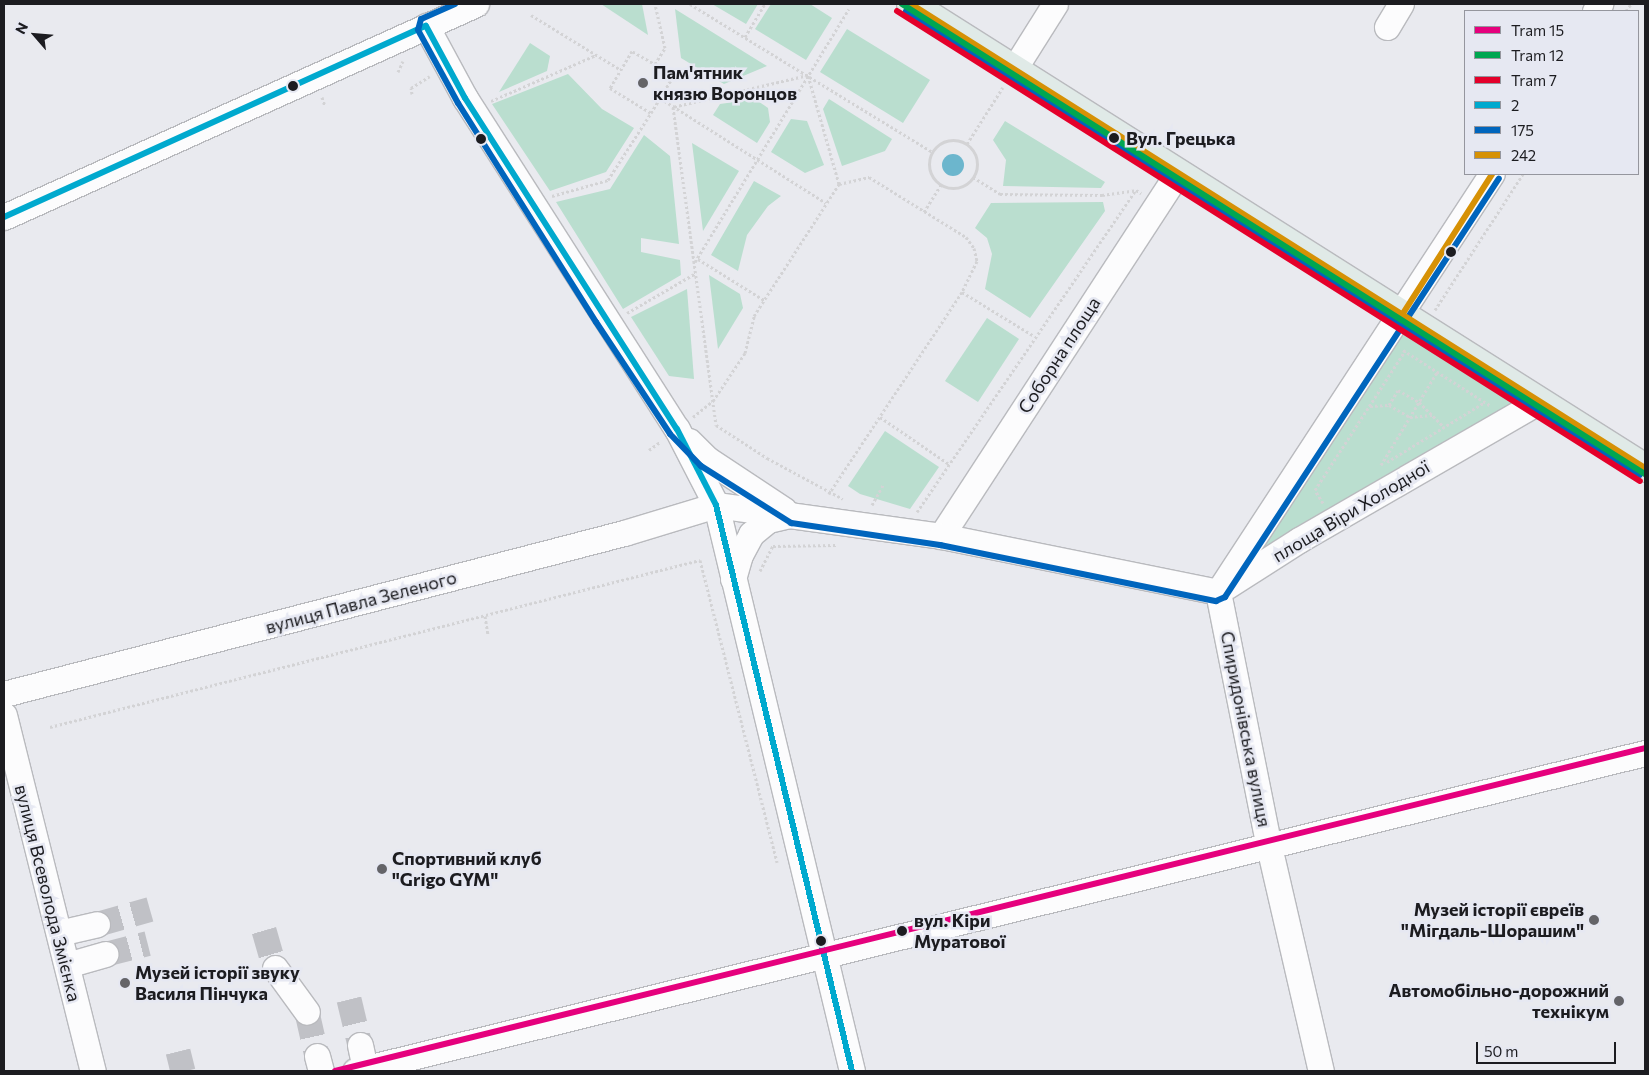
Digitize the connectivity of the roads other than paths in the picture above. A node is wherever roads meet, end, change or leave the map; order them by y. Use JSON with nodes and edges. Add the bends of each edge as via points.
{"nodes":[{"id":1,"x":476,"y":4,"type":"edge"},
{"id":2,"x":911,"y":4,"type":"edge"},
{"id":3,"x":1055,"y":4,"type":"edge"},
{"id":4,"x":1402,"y":4,"type":"edge"},
{"id":5,"x":426,"y":26,"type":"junction"},
{"id":6,"x":1387,"y":27,"type":"dead end"},
{"id":7,"x":1014,"y":69,"type":"junction"},
{"id":8,"x":1178,"y":173,"type":"junction"},
{"id":9,"x":1491,"y":175,"type":"edge"},
{"id":10,"x":4,"y":217,"type":"edge"},
{"id":11,"x":1402,"y":314,"type":"junction"},
{"id":12,"x":1540,"y":401,"type":"junction"},
{"id":13,"x":676,"y":430,"type":"junction"},
{"id":14,"x":1645,"y":468,"type":"edge"},
{"id":15,"x":716,"y":505,"type":"junction"},
{"id":16,"x":793,"y":515,"type":"junction"},
{"id":17,"x":940,"y":536,"type":"junction"},
{"id":18,"x":745,"y":577,"type":"junction"},
{"id":19,"x":1218,"y":592,"type":"junction"},
{"id":20,"x":4,"y":694,"type":"edge"},
{"id":21,"x":4,"y":715,"type":"edge"},
{"id":22,"x":1645,"y":753,"type":"edge"},
{"id":23,"x":1269,"y":846,"type":"junction"},
{"id":24,"x":97,"y":924,"type":"tunnel mouth"},
{"id":25,"x":59,"y":933,"type":"junction"},
{"id":26,"x":105,"y":954,"type":"tunnel mouth"},
{"id":27,"x":824,"y":955,"type":"junction"},
{"id":28,"x":67,"y":965,"type":"junction"},
{"id":29,"x":275,"y":968,"type":"tunnel mouth"},
{"id":30,"x":307,"y":1012,"type":"tunnel mouth"},
{"id":31,"x":360,"y":1062,"type":"edge"},
{"id":32,"x":93,"y":1071,"type":"edge"},
{"id":33,"x":852,"y":1071,"type":"edge"},
{"id":34,"x":1321,"y":1071,"type":"edge"}],
"edges":[{"from":1,"to":5,"type":"street"},
{"from":2,"to":7,"type":"main road"},
{"from":3,"to":7,"type":"street"},
{"from":4,"to":6,"type":"street"},
{"from":5,"to":10,"type":"street"},
{"from":5,"to":13,"type":"street","via":[[472,109]]},
{"from":7,"to":8,"type":"main road"},
{"from":8,"to":11,"type":"main road"},
{"from":8,"to":17,"type":"street","name":"Соборна площа"},
{"from":9,"to":11,"type":"street","name":"площа Віри Холодної"},
{"from":11,"to":12,"type":"main road"},
{"from":11,"to":19,"type":"street","name":"площа Віри Холодної","via":[[1395,345]]},
{"from":12,"to":14,"type":"main road"},
{"from":12,"to":19,"type":"street","name":"площа Віри Холодної","via":[[1299,540]]},
{"from":13,"to":15,"type":"street"},
{"from":13,"to":16,"type":"street","via":[[708,459]]},
{"from":15,"to":16,"type":"street"},
{"from":15,"to":18,"type":"street"},
{"from":15,"to":20,"type":"street","name":"вулиця Павла Зеленого","via":[[641,529]]},
{"from":16,"to":17,"type":"street"},
{"from":16,"to":18,"type":"street","via":[[768,520],[752,534],[740,555]]},
{"from":17,"to":19,"type":"street"},
{"from":18,"to":27,"type":"street"},
{"from":19,"to":23,"type":"street","name":"Спиридонівська вулиця"},
{"from":21,"to":25,"type":"street","name":"вулиця Всеволода Змієнка"},
{"from":22,"to":23,"type":"street"},
{"from":23,"to":27,"type":"street"},
{"from":23,"to":34,"type":"street","name":"Спиридонівська вулиця"},
{"from":24,"to":25,"type":"street"},
{"from":25,"to":28,"type":"street","name":"вулиця Всеволода Змієнка"},
{"from":26,"to":28,"type":"street"},
{"from":27,"to":31,"type":"street"},
{"from":27,"to":33,"type":"street"},
{"from":28,"to":32,"type":"street","name":"вулиця Всеволода Змієнка"},
{"from":29,"to":30,"type":"street"}]}
